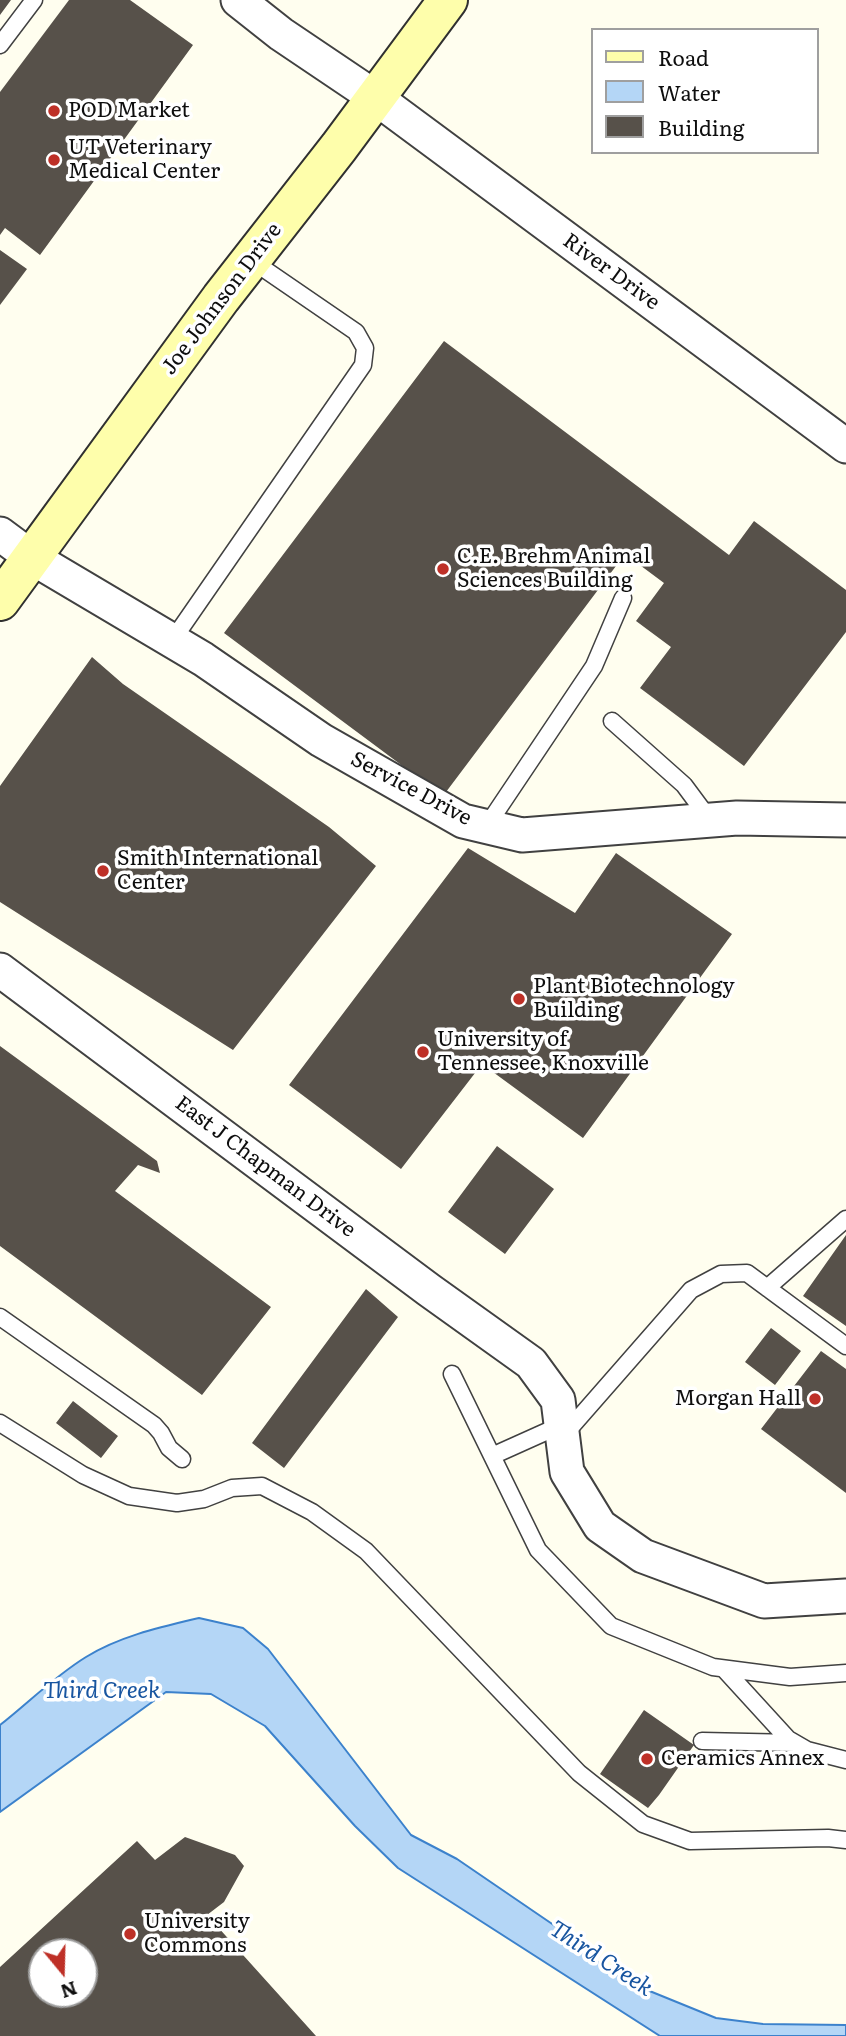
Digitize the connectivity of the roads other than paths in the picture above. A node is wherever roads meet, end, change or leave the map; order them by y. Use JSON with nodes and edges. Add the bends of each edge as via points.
{"nodes":[{"id":1,"x":34,"y":0,"type":"edge"},
{"id":2,"x":238,"y":0,"type":"edge"},
{"id":3,"x":448,"y":0,"type":"edge"},
{"id":4,"x":0,"y":45,"type":"edge"},
{"id":5,"x":376,"y":98,"type":"junction"},
{"id":6,"x":251,"y":260,"type":"junction"},
{"id":7,"x":846,"y":446,"type":"edge"},
{"id":8,"x":0,"y":534,"type":"edge"},
{"id":9,"x":31,"y":557,"type":"junction"},
{"id":10,"x":623,"y":598,"type":"dead end"},
{"id":11,"x":0,"y":601,"type":"edge"},
{"id":12,"x":172,"y":641,"type":"junction"},
{"id":13,"x":612,"y":721,"type":"dead end"},
{"id":14,"x":710,"y":820,"type":"junction"},
{"id":15,"x":846,"y":820,"type":"edge"},
{"id":16,"x":485,"y":827,"type":"junction"},
{"id":17,"x":0,"y":970,"type":"edge"},
{"id":18,"x":846,"y":1219,"type":"edge"},
{"id":19,"x":767,"y":1287,"type":"junction"},
{"id":20,"x":0,"y":1317,"type":"edge"},
{"id":21,"x":846,"y":1346,"type":"edge"},
{"id":22,"x":452,"y":1374,"type":"dead end"},
{"id":23,"x":0,"y":1423,"type":"edge"},
{"id":24,"x":562,"y":1430,"type":"junction"},
{"id":25,"x":492,"y":1456,"type":"junction"},
{"id":26,"x":182,"y":1459,"type":"dead end"},
{"id":27,"x":846,"y":1596,"type":"edge"},
{"id":28,"x":724,"y":1669,"type":"junction"},
{"id":29,"x":846,"y":1672,"type":"edge"},
{"id":30,"x":702,"y":1741,"type":"dead end"},
{"id":31,"x":795,"y":1743,"type":"junction"},
{"id":32,"x":846,"y":1760,"type":"edge"},
{"id":33,"x":846,"y":1840,"type":"edge"}],
"edges":[{"from":1,"to":4,"type":"lane"},
{"from":2,"to":5,"type":"street","name":"River Drive"},
{"from":3,"to":5,"type":"street","name":"Joe Johnson Drive"},
{"from":5,"to":6,"type":"street","name":"Joe Johnson Drive"},
{"from":5,"to":7,"type":"street","name":"River Drive"},
{"from":6,"to":9,"type":"street","name":"Joe Johnson Drive"},
{"from":6,"to":12,"type":"lane","via":[[356,332],[365,348],[363,365]]},
{"from":8,"to":9,"type":"street","name":"Service Drive"},
{"from":9,"to":11,"type":"street","name":"Joe Johnson Drive"},
{"from":9,"to":12,"type":"street","name":"Service Drive"},
{"from":10,"to":16,"type":"lane","via":[[594,666]]},
{"from":12,"to":16,"type":"street","name":"Service Drive","via":[[321,740],[463,821]]},
{"from":13,"to":14,"type":"lane","via":[[684,785]]},
{"from":14,"to":15,"type":"street","name":"Service Drive"},
{"from":14,"to":16,"type":"street","name":"Service Drive","via":[[522,835]]},
{"from":17,"to":24,"type":"street","name":"East J Chapman Drive","via":[[531,1363],[558,1400]]},
{"from":18,"to":19,"type":"lane"},
{"from":19,"to":21,"type":"lane"},
{"from":19,"to":24,"type":"lane","via":[[747,1273],[721,1273],[691,1290]]},
{"from":20,"to":26,"type":"lane","via":[[154,1425]]},
{"from":22,"to":25,"type":"lane"},
{"from":23,"to":33,"type":"lane","via":[[83,1475],[129,1496],[177,1503],[232,1488],[262,1486],[312,1512],[366,1551],[569,1763],[643,1824],[690,1841]]},
{"from":24,"to":25,"type":"lane"},
{"from":24,"to":27,"type":"street","name":"East J Chapman Drive","via":[[567,1472],[600,1526],[643,1556],[764,1601]]},
{"from":25,"to":28,"type":"lane","via":[[538,1550],[611,1626]]},
{"from":28,"to":29,"type":"lane","via":[[790,1677]]},
{"from":28,"to":31,"type":"lane"},
{"from":30,"to":31,"type":"lane"},
{"from":31,"to":32,"type":"lane"}]}
